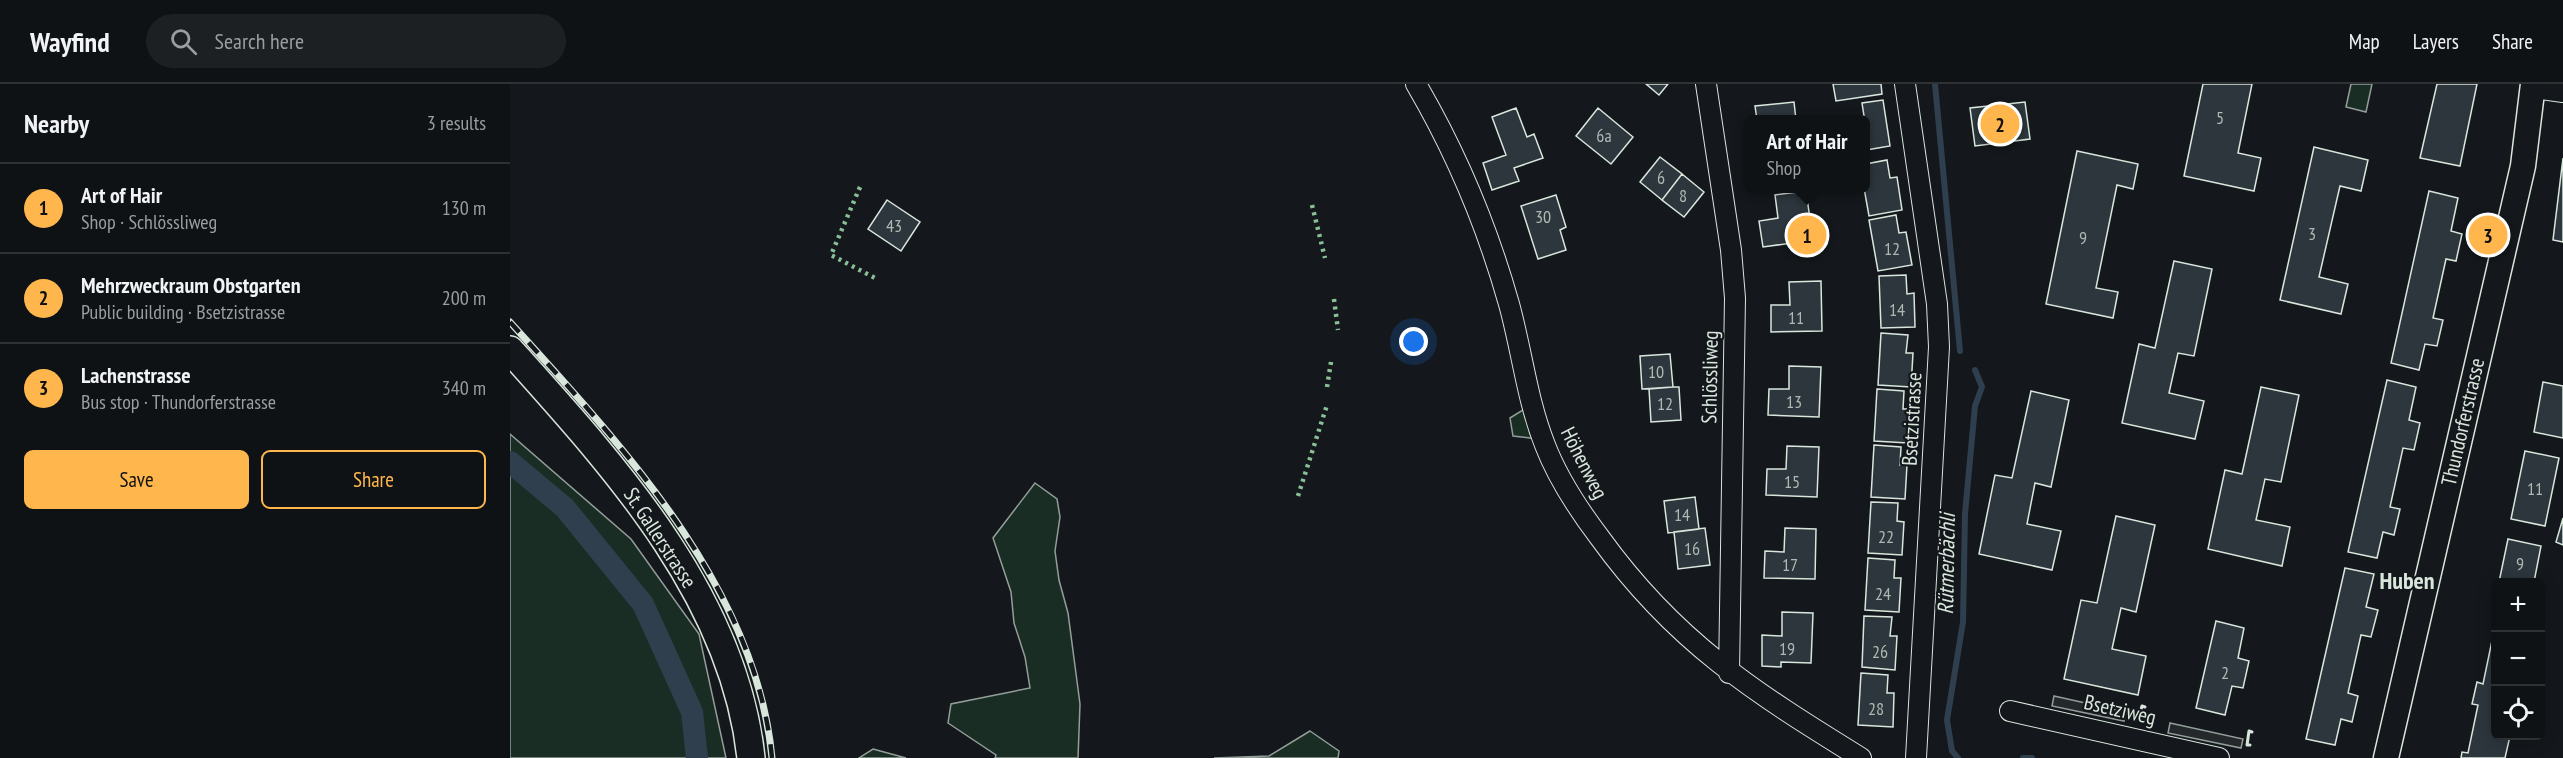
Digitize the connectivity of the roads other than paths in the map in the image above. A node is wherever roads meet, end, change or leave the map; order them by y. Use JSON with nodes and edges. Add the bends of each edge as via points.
{"nodes":[{"id":1,"x":1416,"y":84,"type":"edge"},
{"id":2,"x":1706,"y":84,"type":"edge"},
{"id":3,"x":1905,"y":84,"type":"edge"},
{"id":4,"x":2533,"y":86,"type":"edge"},
{"id":5,"x":2563,"y":92,"type":"edge"},
{"id":6,"x":510,"y":350,"type":"edge"},
{"id":7,"x":1729,"y":673,"type":"junction"},
{"id":8,"x":2010,"y":711,"type":"dead end"},
{"id":9,"x":751,"y":758,"type":"edge"},
{"id":10,"x":1861,"y":758,"type":"edge"},
{"id":11,"x":1916,"y":758,"type":"edge"},
{"id":12,"x":2219,"y":758,"type":"edge"},
{"id":13,"x":2386,"y":758,"type":"edge"}],
"edges":[{"from":1,"to":7,"type":"street","name":"Höhenweg","via":[[1456,159],[1490,241],[1534,411],[1558,474],[1606,547],[1653,604]]},
{"from":2,"to":7,"type":"street","name":"Schlössliweg","via":[[1735,298]]},
{"from":3,"to":11,"type":"street","name":"Bsetzistrasse","via":[[1940,347]]},
{"from":4,"to":5,"type":"street"},
{"from":4,"to":13,"type":"street","name":"Thundorferstrasse","via":[[2523,166]]},
{"from":6,"to":9,"type":"main road","name":"St. Gallerstrasse","via":[[633,494],[688,577],[727,660],[746,723]]},
{"from":7,"to":10,"type":"street","name":"Höhenweg"},
{"from":8,"to":12,"type":"street","name":"Bsetziweg"}]}
